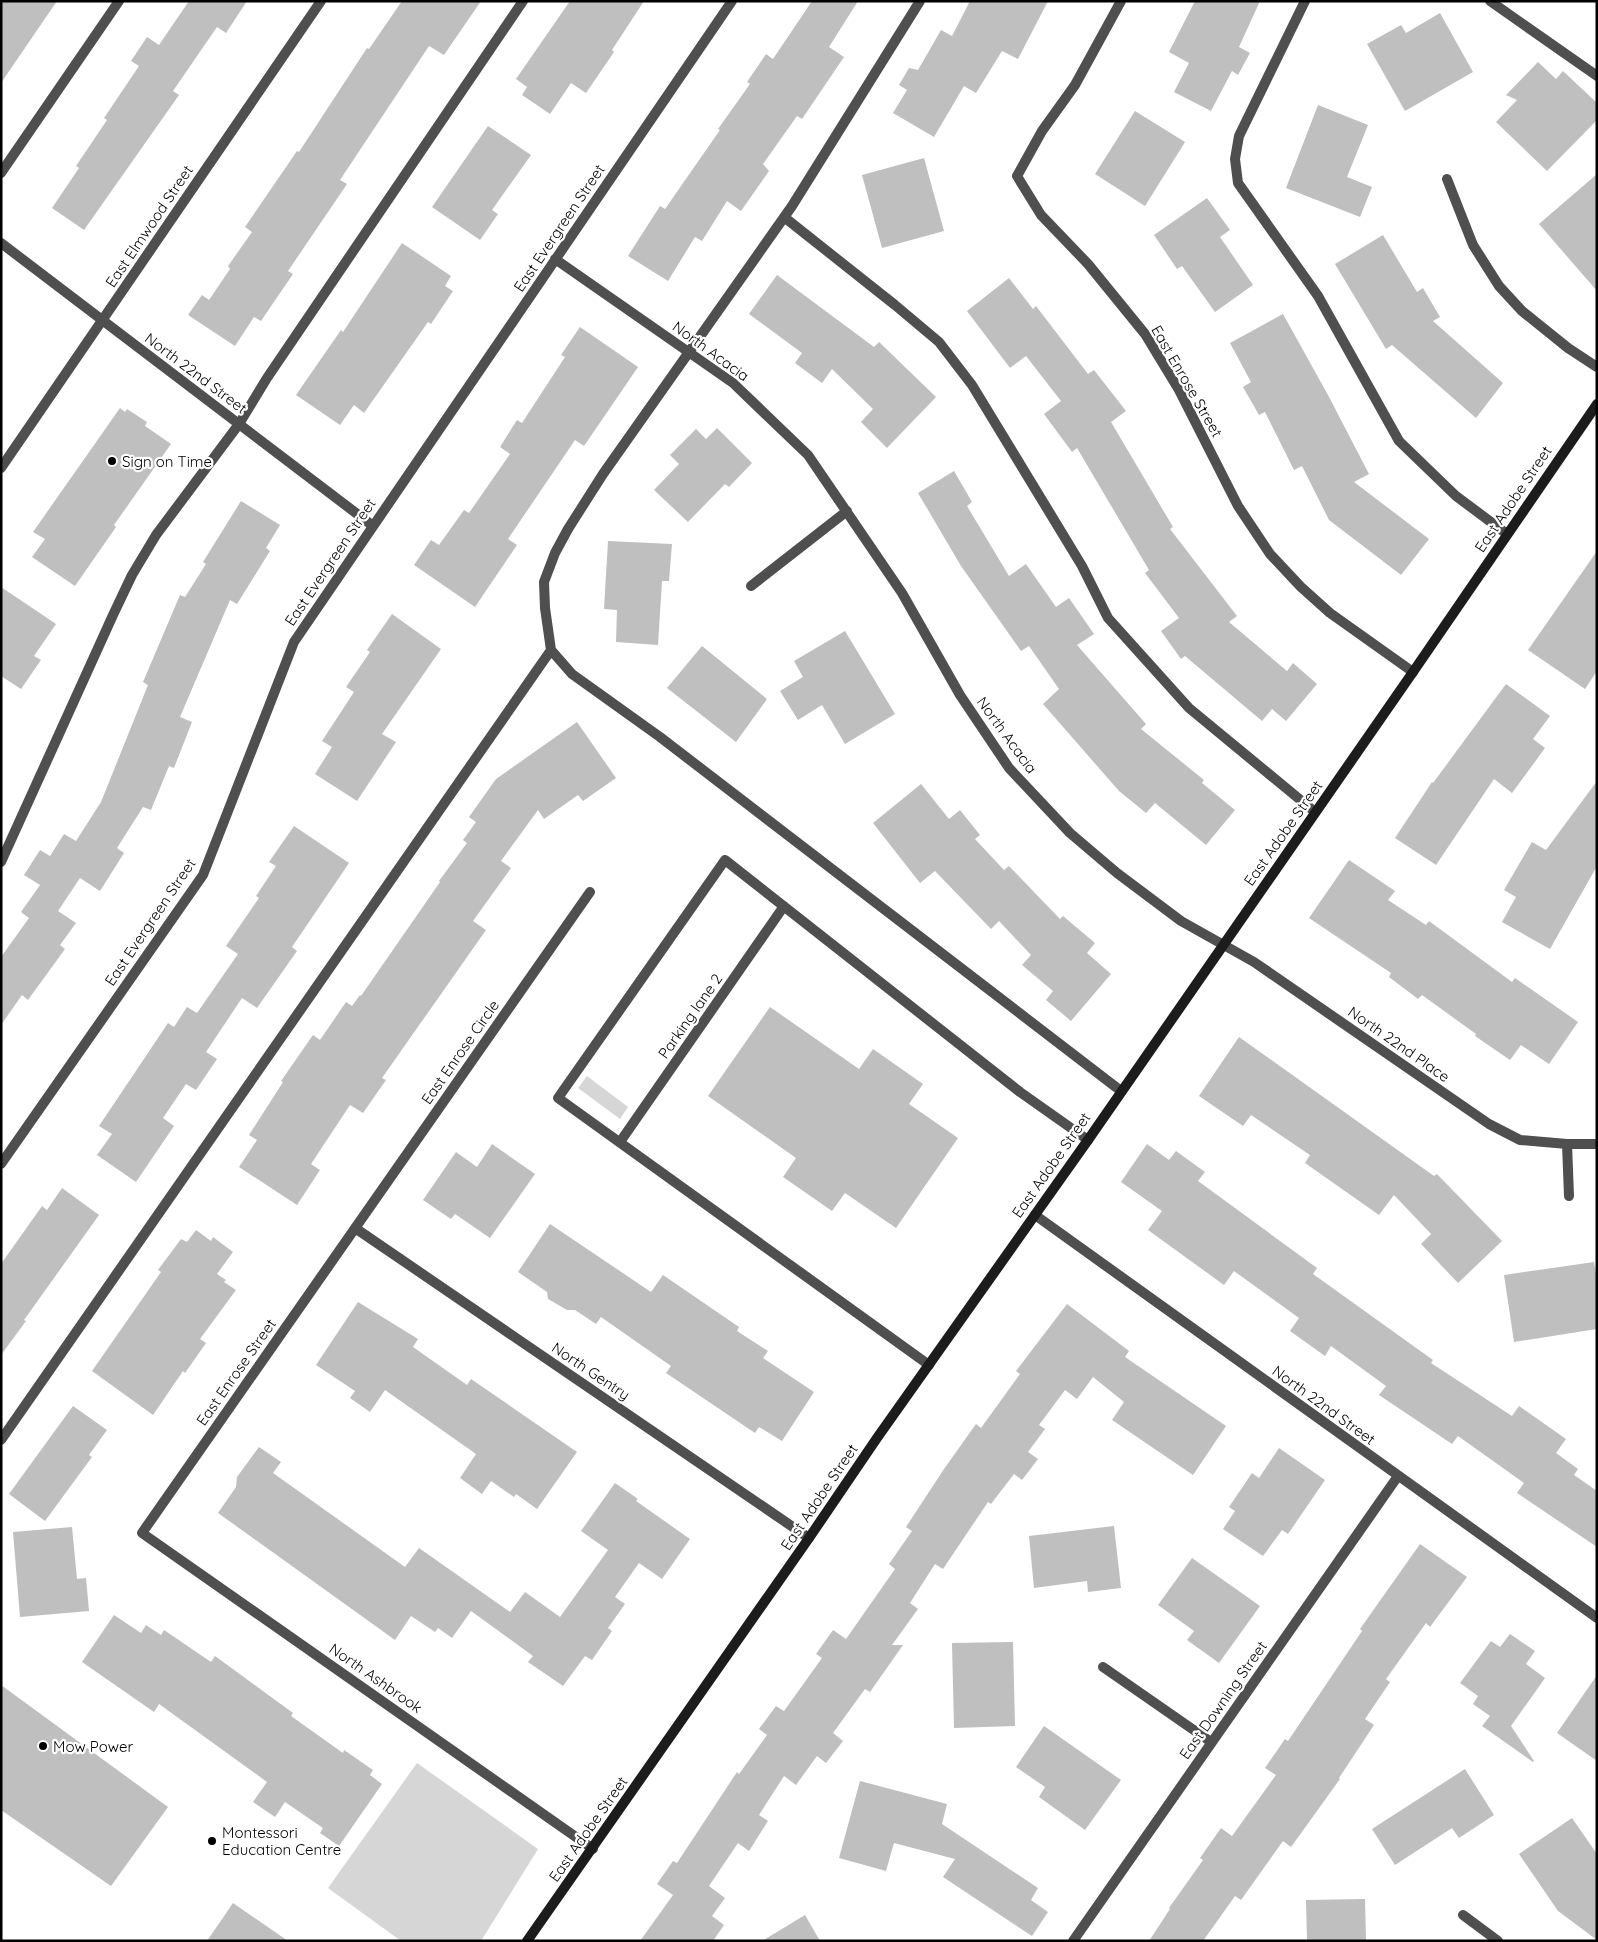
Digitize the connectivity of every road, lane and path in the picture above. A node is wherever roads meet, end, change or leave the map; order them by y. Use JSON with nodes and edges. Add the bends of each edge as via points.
{"nodes":[{"id":1,"x":119,"y":1,"type":"edge"},
{"id":2,"x":321,"y":1,"type":"edge"},
{"id":3,"x":523,"y":1,"type":"edge"},
{"id":4,"x":732,"y":1,"type":"edge"},
{"id":5,"x":920,"y":1,"type":"edge"},
{"id":6,"x":1121,"y":1,"type":"edge"},
{"id":7,"x":1305,"y":1,"type":"edge"},
{"id":8,"x":1490,"y":1,"type":"edge"},
{"id":9,"x":1597,"y":76,"type":"edge"},
{"id":10,"x":1,"y":173,"type":"edge"},
{"id":11,"x":1447,"y":179,"type":"dead end"},
{"id":12,"x":784,"y":217,"type":"junction"},
{"id":13,"x":1,"y":243,"type":"edge"},
{"id":14,"x":555,"y":259,"type":"junction"},
{"id":15,"x":103,"y":320,"type":"junction"},
{"id":16,"x":688,"y":352,"type":"junction"},
{"id":17,"x":1597,"y":367,"type":"edge"},
{"id":18,"x":1597,"y":404,"type":"edge"},
{"id":19,"x":238,"y":424,"type":"junction"},
{"id":20,"x":1,"y":468,"type":"edge"},
{"id":21,"x":847,"y":512,"type":"junction"},
{"id":22,"x":373,"y":526,"type":"junction"},
{"id":23,"x":1507,"y":534,"type":"junction"},
{"id":24,"x":751,"y":586,"type":"dead end"},
{"id":25,"x":552,"y":650,"type":"junction"},
{"id":26,"x":1413,"y":672,"type":"junction"},
{"id":27,"x":1316,"y":812,"type":"junction"},
{"id":28,"x":1,"y":862,"type":"edge"},
{"id":29,"x":590,"y":892,"type":"dead end"},
{"id":30,"x":784,"y":906,"type":"junction"},
{"id":31,"x":1223,"y":944,"type":"junction"},
{"id":32,"x":1121,"y":1091,"type":"junction"},
{"id":33,"x":1088,"y":1140,"type":"junction"},
{"id":34,"x":620,"y":1142,"type":"junction"},
{"id":35,"x":1568,"y":1144,"type":"junction"},
{"id":36,"x":1597,"y":1144,"type":"edge"},
{"id":37,"x":1,"y":1164,"type":"edge"},
{"id":38,"x":1569,"y":1196,"type":"dead end"},
{"id":39,"x":1035,"y":1215,"type":"junction"},
{"id":40,"x":355,"y":1228,"type":"junction"},
{"id":41,"x":929,"y":1364,"type":"junction"},
{"id":42,"x":1,"y":1440,"type":"edge"},
{"id":43,"x":1398,"y":1476,"type":"junction"},
{"id":44,"x":142,"y":1533,"type":"joint"},
{"id":45,"x":809,"y":1538,"type":"junction"},
{"id":46,"x":1597,"y":1618,"type":"edge"},
{"id":47,"x":1103,"y":1667,"type":"dead end"},
{"id":48,"x":1211,"y":1742,"type":"junction"},
{"id":49,"x":593,"y":1849,"type":"junction"},
{"id":50,"x":1463,"y":1915,"type":"dead end"},
{"id":51,"x":527,"y":1941,"type":"edge"},
{"id":52,"x":1073,"y":1941,"type":"edge"},
{"id":53,"x":1498,"y":1941,"type":"edge"}],
"edges":[{"from":1,"to":10,"type":"street"},
{"from":2,"to":15,"type":"street","name":"East Elmwood Street"},
{"from":3,"to":19,"type":"street"},
{"from":4,"to":14,"type":"street","name":"East Evergreen Street"},
{"from":5,"to":12,"type":"street"},
{"from":6,"to":26,"type":"street","name":"East Enrose Street","via":[[1075,84],[1042,131],[1017,176],[1041,215],[1088,264],[1145,334],[1238,506],[1270,554],[1330,613]]},
{"from":7,"to":23,"type":"street","via":[[1239,136],[1234,159],[1238,183],[1318,296],[1400,441],[1456,496]]},
{"from":8,"to":9,"type":"street"},
{"from":11,"to":17,"type":"street","via":[[1473,245],[1500,286],[1529,318]]},
{"from":12,"to":16,"type":"street"},
{"from":12,"to":27,"type":"street","via":[[896,304],[939,342],[977,393],[1082,566],[1108,618],[1189,708]]},
{"from":13,"to":15,"type":"street","name":"North 22nd Street"},
{"from":14,"to":16,"type":"street","name":"North Acacia"},
{"from":14,"to":22,"type":"street","name":"East Evergreen Street"},
{"from":15,"to":19,"type":"street","name":"North 22nd Street"},
{"from":15,"to":20,"type":"street","name":"East Elmwood Street"},
{"from":16,"to":21,"type":"street","name":"North Acacia","via":[[733,383],[808,455]]},
{"from":16,"to":25,"type":"street","via":[[603,474],[555,553],[544,582]]},
{"from":18,"to":23,"type":"street","name":"East Adobe Street"},
{"from":19,"to":22,"type":"street","name":"North 22nd Street"},
{"from":19,"to":28,"type":"street","via":[[156,535],[132,575]]},
{"from":21,"to":24,"type":"street"},
{"from":21,"to":31,"type":"street","name":"North Acacia","via":[[902,593],[960,695],[1009,768],[1070,833],[1116,873],[1181,920]]},
{"from":22,"to":37,"type":"street","name":"East Evergreen Street","via":[[294,642],[203,875]]},
{"from":23,"to":26,"type":"street","name":"East Adobe Street"},
{"from":25,"to":32,"type":"street","via":[[572,674],[660,737]]},
{"from":25,"to":42,"type":"street"},
{"from":26,"to":27,"type":"street","name":"East Adobe Street"},
{"from":27,"to":31,"type":"street","name":"East Adobe Street"},
{"from":29,"to":40,"type":"street","name":"East Enrose Circle"},
{"from":30,"to":33,"type":"street","via":[[1020,1092]]},
{"from":30,"to":34,"type":"street","name":"Parking lane 2"},
{"from":30,"to":34,"type":"street","via":[[725,860],[558,1098]]},
{"from":31,"to":32,"type":"street","name":"East Adobe Street"},
{"from":31,"to":35,"type":"street","name":"North 22nd Place","via":[[1254,962],[1488,1124],[1520,1140]]},
{"from":32,"to":33,"type":"street","name":"East Adobe Street"},
{"from":33,"to":39,"type":"street","name":"East Adobe Street"},
{"from":34,"to":41,"type":"street"},
{"from":35,"to":36,"type":"street","name":"North 22nd Place"},
{"from":35,"to":38,"type":"street"},
{"from":39,"to":41,"type":"street","name":"East Adobe Street"},
{"from":39,"to":43,"type":"street","name":"North 22nd Street"},
{"from":40,"to":44,"type":"street","name":"East Enrose Street"},
{"from":40,"to":45,"type":"street","name":"North Gentry"},
{"from":41,"to":45,"type":"street","name":"East Adobe Street"},
{"from":43,"to":46,"type":"street","name":"North 22nd Street"},
{"from":43,"to":48,"type":"street","name":"East Downing Street"},
{"from":44,"to":49,"type":"street","name":"North Ashbrook"},
{"from":45,"to":49,"type":"street","name":"East Adobe Street"},
{"from":47,"to":48,"type":"street"},
{"from":48,"to":52,"type":"street","name":"East Downing Street"},
{"from":49,"to":51,"type":"street","name":"East Adobe Street"},
{"from":50,"to":53,"type":"street"}]}
